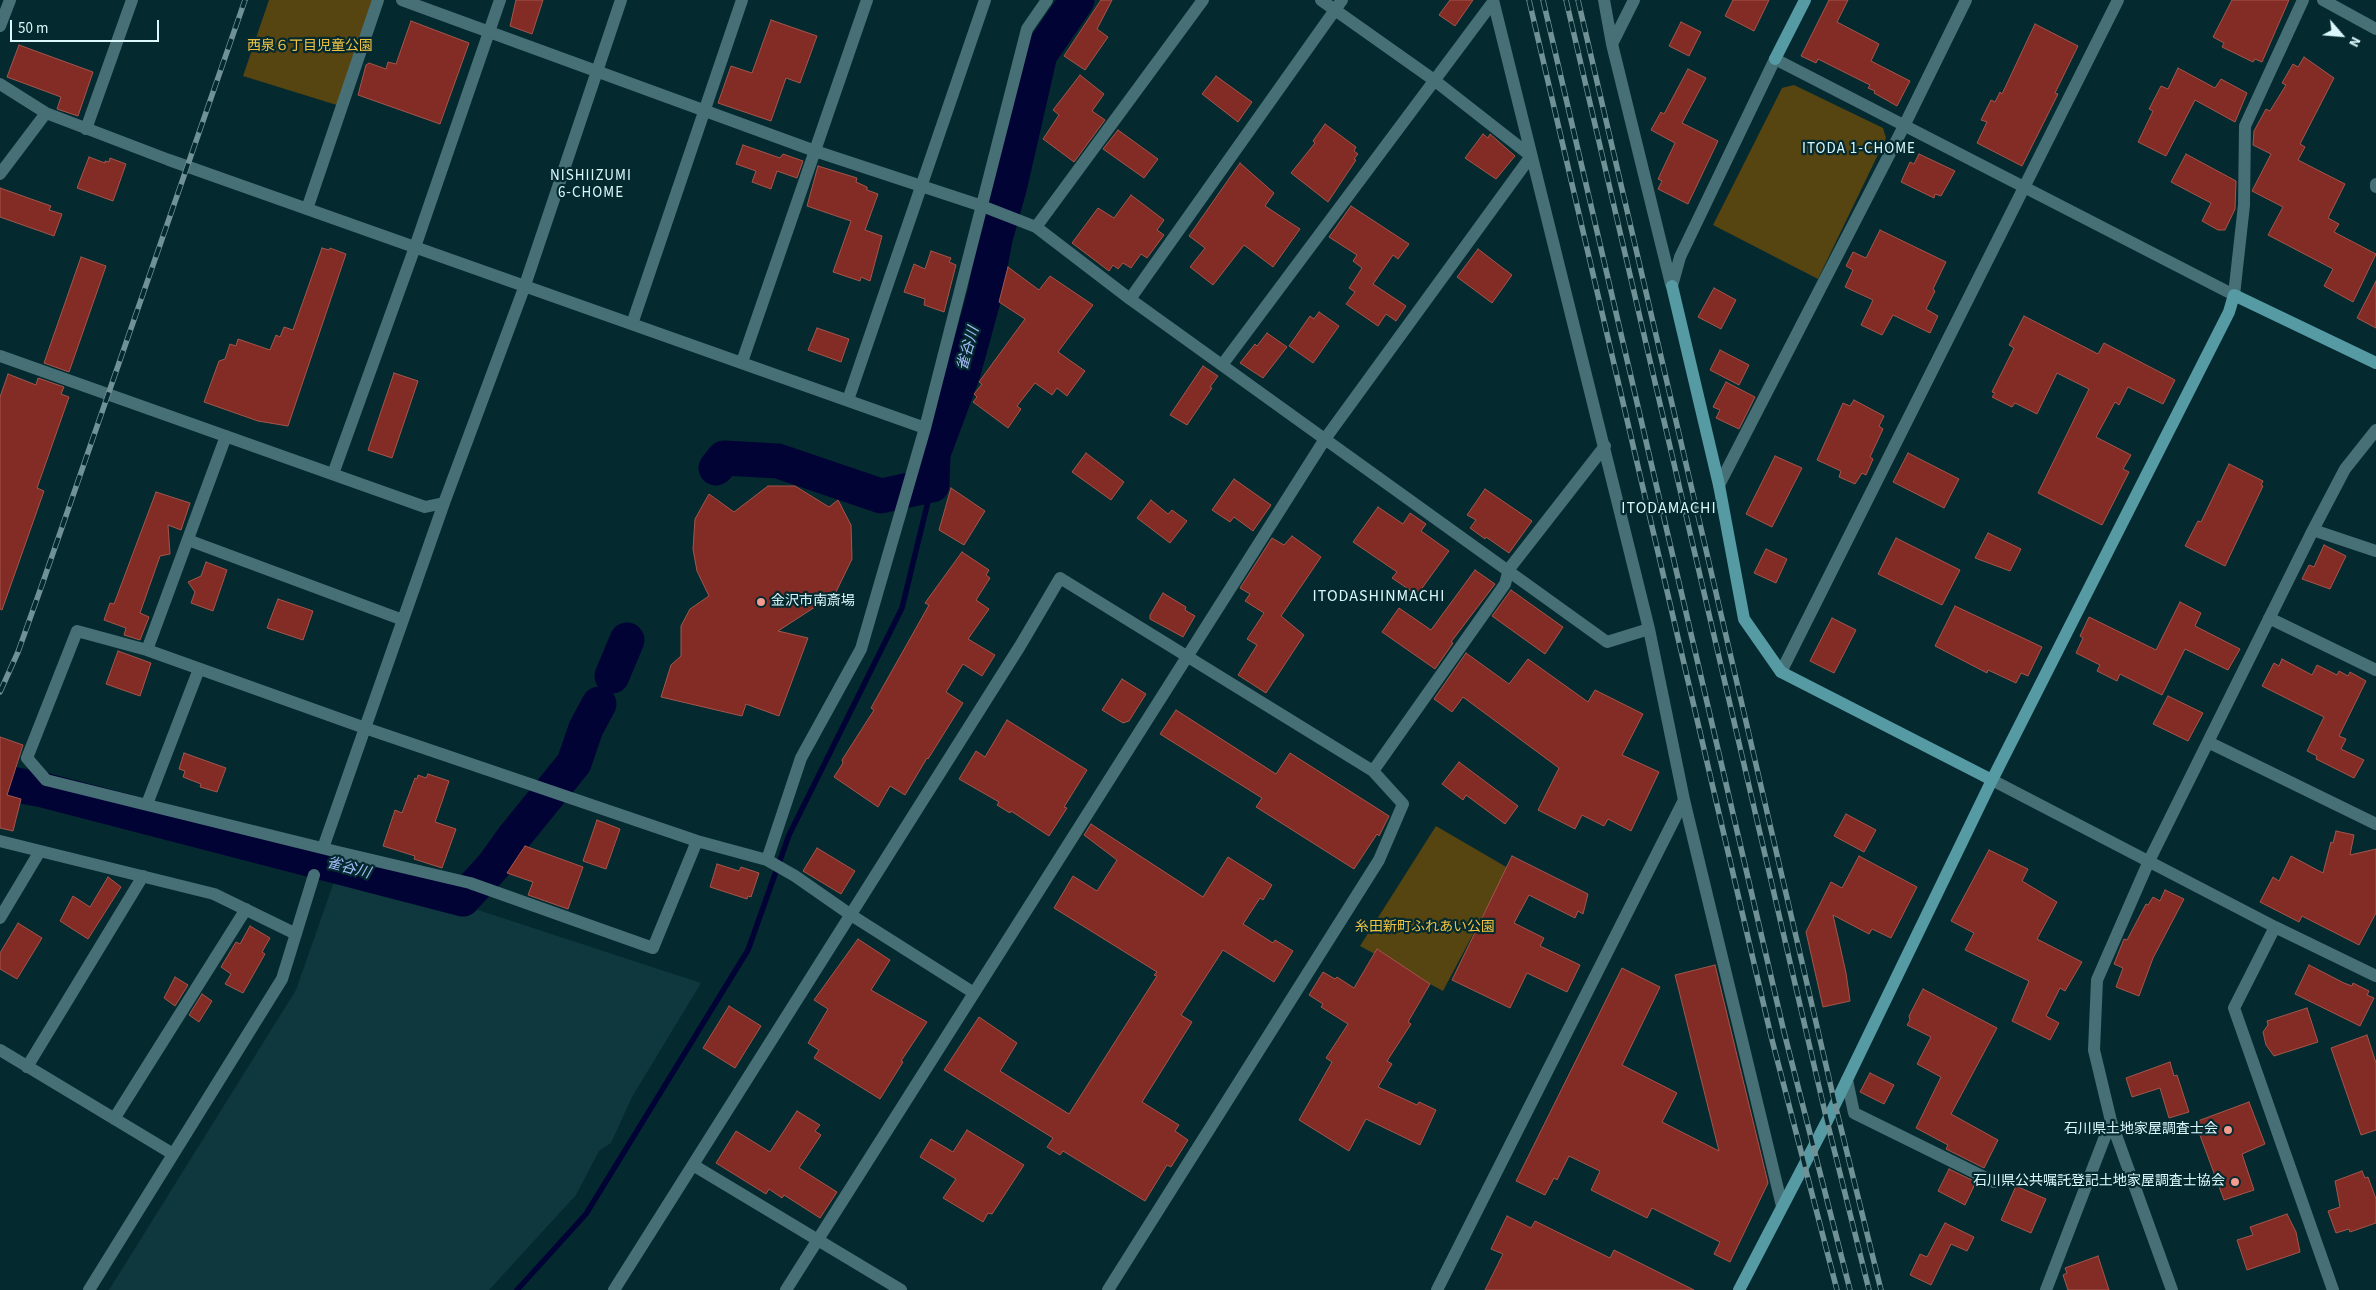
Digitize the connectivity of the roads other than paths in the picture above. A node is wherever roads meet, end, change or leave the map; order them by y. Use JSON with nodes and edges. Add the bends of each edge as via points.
{"nodes":[{"id":1,"x":10,"y":0,"type":"edge"},
{"id":2,"x":132,"y":0,"type":"edge"},
{"id":3,"x":378,"y":0,"type":"edge"},
{"id":4,"x":402,"y":0,"type":"edge"},
{"id":5,"x":500,"y":0,"type":"edge"},
{"id":6,"x":622,"y":0,"type":"edge"},
{"id":7,"x":742,"y":0,"type":"edge"},
{"id":8,"x":867,"y":0,"type":"edge"},
{"id":9,"x":985,"y":0,"type":"edge"},
{"id":10,"x":1047,"y":0,"type":"edge"},
{"id":11,"x":1203,"y":0,"type":"edge"},
{"id":12,"x":1322,"y":0,"type":"edge"},
{"id":13,"x":1604,"y":0,"type":"edge"},
{"id":14,"x":1634,"y":0,"type":"edge"},
{"id":15,"x":1805,"y":0,"type":"edge"},
{"id":16,"x":1966,"y":0,"type":"edge"},
{"id":17,"x":2118,"y":0,"type":"edge"},
{"id":18,"x":2303,"y":0,"type":"edge"},
{"id":19,"x":2323,"y":0,"type":"edge"},
{"id":20,"x":1493,"y":1,"type":"edge"},
{"id":21,"x":1338,"y":5,"type":"edge"},
{"id":22,"x":0,"y":26,"type":"edge"},
{"id":23,"x":2376,"y":29,"type":"edge"},
{"id":24,"x":489,"y":32,"type":"junction"},
{"id":25,"x":1612,"y":44,"type":"junction"},
{"id":26,"x":1775,"y":59,"type":"junction"},
{"id":27,"x":596,"y":72,"type":"junction"},
{"id":28,"x":1434,"y":80,"type":"junction"},
{"id":29,"x":0,"y":84,"type":"edge"},
{"id":30,"x":704,"y":111,"type":"junction"},
{"id":31,"x":46,"y":113,"type":"junction"},
{"id":32,"x":1904,"y":126,"type":"junction"},
{"id":33,"x":86,"y":129,"type":"junction"},
{"id":34,"x":815,"y":151,"type":"junction"},
{"id":35,"x":1531,"y":156,"type":"junction"},
{"id":36,"x":0,"y":174,"type":"edge"},
{"id":37,"x":2026,"y":186,"type":"junction"},
{"id":38,"x":922,"y":187,"type":"junction"},
{"id":39,"x":308,"y":208,"type":"junction"},
{"id":40,"x":986,"y":208,"type":"junction"},
{"id":41,"x":1036,"y":227,"type":"junction"},
{"id":42,"x":415,"y":247,"type":"junction"},
{"id":43,"x":1672,"y":286,"type":"junction"},
{"id":44,"x":524,"y":288,"type":"junction"},
{"id":45,"x":2234,"y":294,"type":"junction"},
{"id":46,"x":1130,"y":299,"type":"junction"},
{"id":47,"x":632,"y":324,"type":"junction"},
{"id":48,"x":0,"y":356,"type":"edge"},
{"id":49,"x":742,"y":362,"type":"junction"},
{"id":50,"x":2376,"y":363,"type":"edge"},
{"id":51,"x":1222,"y":365,"type":"junction"},
{"id":52,"x":848,"y":400,"type":"junction"},
{"id":53,"x":925,"y":428,"type":"junction"},
{"id":54,"x":2376,"y":430,"type":"edge"},
{"id":55,"x":226,"y":436,"type":"junction"},
{"id":56,"x":1325,"y":438,"type":"junction"},
{"id":57,"x":1605,"y":446,"type":"junction"},
{"id":58,"x":333,"y":474,"type":"junction"},
{"id":59,"x":1719,"y":485,"type":"junction"},
{"id":60,"x":444,"y":503,"type":"junction"},
{"id":61,"x":2313,"y":530,"type":"junction"},
{"id":62,"x":188,"y":540,"type":"junction"},
{"id":63,"x":2376,"y":550,"type":"edge"},
{"id":64,"x":1509,"y":569,"type":"junction"},
{"id":65,"x":2269,"y":618,"type":"junction"},
{"id":66,"x":403,"y":620,"type":"junction"},
{"id":67,"x":1649,"y":629,"type":"junction"},
{"id":68,"x":147,"y":650,"type":"junction"},
{"id":69,"x":1187,"y":657,"type":"junction"},
{"id":70,"x":199,"y":669,"type":"junction"},
{"id":71,"x":2376,"y":670,"type":"edge"},
{"id":72,"x":1780,"y":672,"type":"junction"},
{"id":73,"x":365,"y":728,"type":"junction"},
{"id":74,"x":2208,"y":742,"type":"junction"},
{"id":75,"x":1373,"y":772,"type":"junction"},
{"id":76,"x":1992,"y":780,"type":"junction"},
{"id":77,"x":1684,"y":800,"type":"junction"},
{"id":78,"x":147,"y":804,"type":"junction"},
{"id":79,"x":2376,"y":824,"type":"edge"},
{"id":80,"x":697,"y":840,"type":"junction"},
{"id":81,"x":0,"y":841,"type":"edge"},
{"id":82,"x":323,"y":848,"type":"junction"},
{"id":83,"x":40,"y":851,"type":"junction"},
{"id":84,"x":2148,"y":861,"type":"junction"},
{"id":85,"x":771,"y":862,"type":"junction"},
{"id":86,"x":143,"y":876,"type":"junction"},
{"id":87,"x":314,"y":876,"type":"dead end"},
{"id":88,"x":246,"y":909,"type":"junction"},
{"id":89,"x":851,"y":915,"type":"junction"},
{"id":90,"x":0,"y":918,"type":"edge"},
{"id":91,"x":2276,"y":927,"type":"junction"},
{"id":92,"x":296,"y":934,"type":"junction"},
{"id":93,"x":2376,"y":976,"type":"edge"},
{"id":94,"x":974,"y":993,"type":"junction"},
{"id":95,"x":0,"y":1050,"type":"edge"},
{"id":96,"x":27,"y":1066,"type":"junction"},
{"id":97,"x":1847,"y":1080,"type":"junction"},
{"id":98,"x":114,"y":1119,"type":"junction"},
{"id":99,"x":2111,"y":1121,"type":"junction"},
{"id":100,"x":173,"y":1154,"type":"junction"},
{"id":101,"x":693,"y":1165,"type":"junction"},
{"id":102,"x":1994,"y":1182,"type":"dead end"},
{"id":103,"x":1782,"y":1206,"type":"junction"},
{"id":104,"x":819,"y":1239,"type":"junction"},
{"id":105,"x":89,"y":1290,"type":"edge"},
{"id":106,"x":614,"y":1290,"type":"edge"},
{"id":107,"x":786,"y":1290,"type":"edge"},
{"id":108,"x":901,"y":1290,"type":"edge"},
{"id":109,"x":1108,"y":1290,"type":"edge"},
{"id":110,"x":1438,"y":1290,"type":"edge"},
{"id":111,"x":1739,"y":1290,"type":"edge"},
{"id":112,"x":2046,"y":1290,"type":"edge"},
{"id":113,"x":2172,"y":1290,"type":"edge"},
{"id":114,"x":2333,"y":1290,"type":"edge"}],
"edges":[{"from":1,"to":22,"type":"street"},
{"from":2,"to":33,"type":"street"},
{"from":3,"to":39,"type":"street"},
{"from":4,"to":24,"type":"street"},
{"from":5,"to":24,"type":"street"},
{"from":6,"to":27,"type":"street"},
{"from":7,"to":30,"type":"street"},
{"from":8,"to":34,"type":"street"},
{"from":9,"to":38,"type":"street"},
{"from":10,"to":40,"type":"street","via":[[1027,29]]},
{"from":11,"to":41,"type":"street"},
{"from":12,"to":21,"type":"street"},
{"from":13,"to":25,"type":"street"},
{"from":14,"to":25,"type":"street"},
{"from":15,"to":26,"type":"street"},
{"from":16,"to":32,"type":"street"},
{"from":17,"to":37,"type":"street"},
{"from":18,"to":45,"type":"street","via":[[2245,126],[2244,206]]},
{"from":19,"to":23,"type":"street"},
{"from":20,"to":28,"type":"street"},
{"from":20,"to":35,"type":"street"},
{"from":21,"to":28,"type":"street"},
{"from":21,"to":46,"type":"street"},
{"from":24,"to":27,"type":"street"},
{"from":24,"to":42,"type":"street"},
{"from":25,"to":43,"type":"street"},
{"from":26,"to":32,"type":"street"},
{"from":26,"to":43,"type":"street","via":[[1680,257]]},
{"from":27,"to":30,"type":"street"},
{"from":27,"to":44,"type":"street"},
{"from":28,"to":35,"type":"street"},
{"from":28,"to":51,"type":"street"},
{"from":29,"to":31,"type":"street"},
{"from":30,"to":34,"type":"street"},
{"from":30,"to":47,"type":"street"},
{"from":31,"to":33,"type":"street"},
{"from":31,"to":36,"type":"street"},
{"from":32,"to":37,"type":"street"},
{"from":32,"to":59,"type":"street"},
{"from":33,"to":39,"type":"street"},
{"from":34,"to":38,"type":"street"},
{"from":34,"to":49,"type":"street"},
{"from":35,"to":56,"type":"street"},
{"from":35,"to":57,"type":"street"},
{"from":37,"to":45,"type":"street"},
{"from":37,"to":72,"type":"street"},
{"from":38,"to":40,"type":"street"},
{"from":38,"to":52,"type":"street"},
{"from":39,"to":42,"type":"street"},
{"from":40,"to":41,"type":"street"},
{"from":40,"to":53,"type":"street"},
{"from":41,"to":46,"type":"street"},
{"from":42,"to":44,"type":"street"},
{"from":42,"to":58,"type":"street"},
{"from":43,"to":59,"type":"street"},
{"from":44,"to":47,"type":"street"},
{"from":44,"to":60,"type":"street"},
{"from":45,"to":50,"type":"street"},
{"from":45,"to":76,"type":"street","via":[[2229,312]]},
{"from":46,"to":51,"type":"street"},
{"from":47,"to":49,"type":"street"},
{"from":48,"to":55,"type":"street"},
{"from":49,"to":52,"type":"street"},
{"from":51,"to":56,"type":"street"},
{"from":52,"to":53,"type":"street"},
{"from":53,"to":85,"type":"street","via":[[860,649],[801,758]]},
{"from":54,"to":61,"type":"street","via":[[2345,469]]},
{"from":55,"to":58,"type":"street"},
{"from":55,"to":62,"type":"street"},
{"from":56,"to":64,"type":"street"},
{"from":56,"to":69,"type":"street"},
{"from":57,"to":64,"type":"street"},
{"from":57,"to":67,"type":"street"},
{"from":58,"to":60,"type":"street","via":[[426,507]]},
{"from":59,"to":72,"type":"street","via":[[1744,619]]},
{"from":60,"to":66,"type":"street"},
{"from":61,"to":63,"type":"street"},
{"from":61,"to":65,"type":"street"},
{"from":62,"to":66,"type":"street"},
{"from":62,"to":68,"type":"street"},
{"from":64,"to":67,"type":"street","via":[[1608,642]]},
{"from":64,"to":75,"type":"street","via":[[1505,584]]},
{"from":65,"to":71,"type":"street"},
{"from":65,"to":74,"type":"street"},
{"from":66,"to":73,"type":"street"},
{"from":67,"to":77,"type":"street"},
{"from":68,"to":70,"type":"street"},
{"from":68,"to":78,"type":"street","via":[[77,631],[27,758],[46,780]]},
{"from":69,"to":75,"type":"street"},
{"from":69,"to":89,"type":"street","via":[[1060,578]]},
{"from":69,"to":94,"type":"street"},
{"from":70,"to":73,"type":"street"},
{"from":70,"to":78,"type":"street"},
{"from":72,"to":76,"type":"street"},
{"from":73,"to":80,"type":"street"},
{"from":73,"to":82,"type":"street"},
{"from":74,"to":79,"type":"street"},
{"from":74,"to":84,"type":"street"},
{"from":75,"to":109,"type":"street","via":[[1403,804],[1379,860]]},
{"from":76,"to":84,"type":"street"},
{"from":76,"to":97,"type":"street"},
{"from":77,"to":103,"type":"street"},
{"from":77,"to":110,"type":"street"},
{"from":78,"to":82,"type":"street"},
{"from":80,"to":82,"type":"street","via":[[653,948],[470,883]]},
{"from":80,"to":85,"type":"street"},
{"from":81,"to":83,"type":"street"},
{"from":83,"to":86,"type":"street"},
{"from":83,"to":90,"type":"street"},
{"from":84,"to":91,"type":"street"},
{"from":84,"to":99,"type":"street","via":[[2097,980],[2094,1050]]},
{"from":85,"to":89,"type":"street"},
{"from":86,"to":88,"type":"street","via":[[214,894]]},
{"from":86,"to":96,"type":"street"},
{"from":87,"to":92,"type":"street"},
{"from":88,"to":92,"type":"street"},
{"from":88,"to":98,"type":"street"},
{"from":89,"to":94,"type":"street"},
{"from":89,"to":101,"type":"street"},
{"from":91,"to":93,"type":"street"},
{"from":91,"to":114,"type":"street","via":[[2234,1008]]},
{"from":92,"to":100,"type":"street","via":[[282,979]]},
{"from":94,"to":104,"type":"street"},
{"from":95,"to":96,"type":"street"},
{"from":96,"to":98,"type":"street"},
{"from":97,"to":102,"type":"street","via":[[1854,1113]]},
{"from":97,"to":103,"type":"street"},
{"from":98,"to":100,"type":"street"},
{"from":99,"to":112,"type":"street"},
{"from":99,"to":113,"type":"street"},
{"from":100,"to":105,"type":"street"},
{"from":101,"to":104,"type":"street"},
{"from":101,"to":106,"type":"street"},
{"from":103,"to":111,"type":"street"},
{"from":104,"to":107,"type":"street"},
{"from":104,"to":108,"type":"street"}]}
